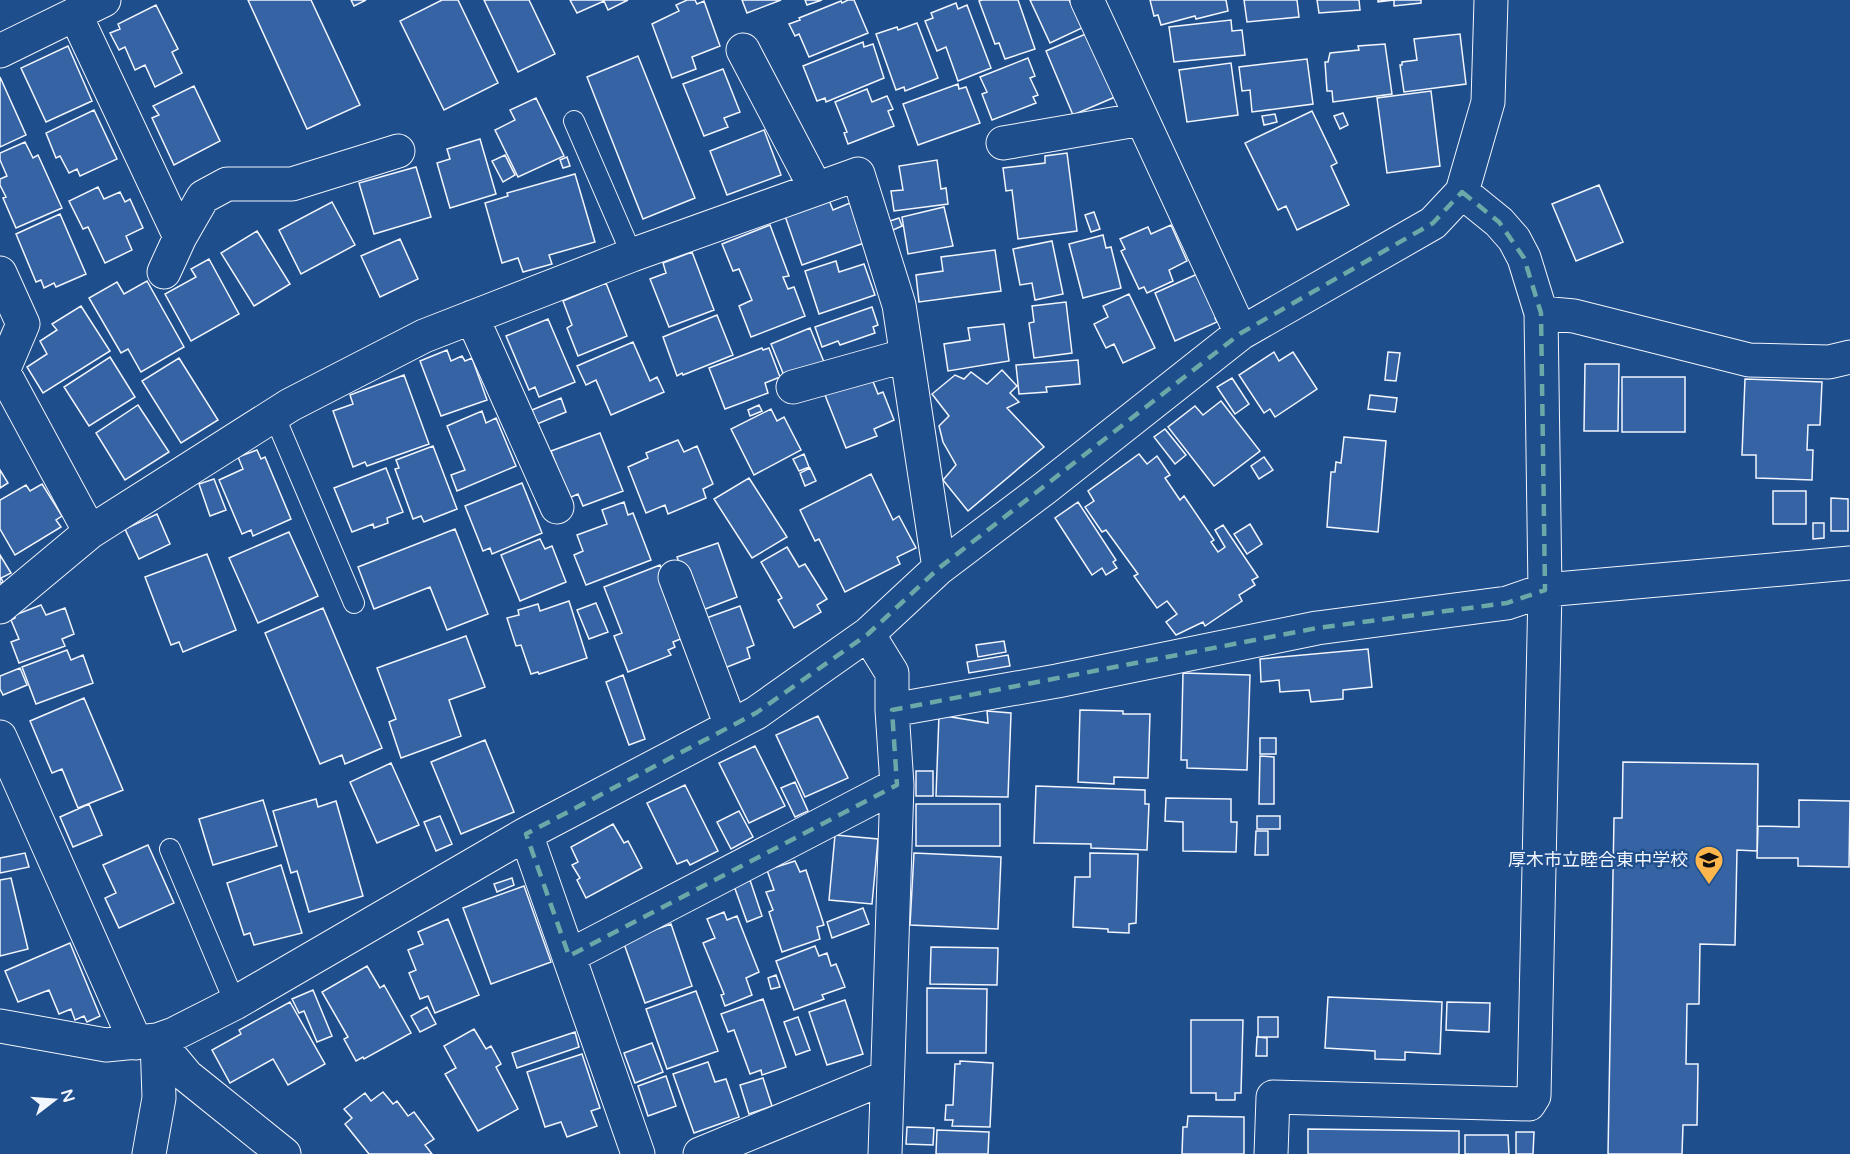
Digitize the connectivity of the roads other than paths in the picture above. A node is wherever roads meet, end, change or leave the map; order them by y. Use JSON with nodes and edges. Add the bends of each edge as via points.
{"nodes":[{"id":1,"x":104,"y":0,"type":"edge"},
{"id":2,"x":1087,"y":0,"type":"edge"},
{"id":3,"x":1491,"y":0,"type":"edge"},
{"id":4,"x":75,"y":14,"type":"junction"},
{"id":5,"x":743,"y":50,"type":"dead end"},
{"id":6,"x":0,"y":51,"type":"edge"},
{"id":7,"x":1142,"y":119,"type":"junction"},
{"id":8,"x":574,"y":121,"type":"dead end"},
{"id":9,"x":1003,"y":143,"type":"dead end"},
{"id":10,"x":398,"y":152,"type":"dead end"},
{"id":11,"x":816,"y":189,"type":"junction"},
{"id":12,"x":1462,"y":192,"type":"junction"},
{"id":13,"x":180,"y":237,"type":"junction"},
{"id":14,"x":632,"y":255,"type":"junction"},
{"id":15,"x":164,"y":272,"type":"dead end"},
{"id":16,"x":0,"y":273,"type":"edge"},
{"id":17,"x":1541,"y":313,"type":"junction"},
{"id":18,"x":472,"y":317,"type":"junction"},
{"id":19,"x":1241,"y":333,"type":"junction"},
{"id":20,"x":906,"y":353,"type":"junction"},
{"id":21,"x":1850,"y":357,"type":"edge"},
{"id":22,"x":793,"y":387,"type":"dead end"},
{"id":23,"x":274,"y":415,"type":"junction"},
{"id":24,"x":556,"y":507,"type":"dead end"},
{"id":25,"x":90,"y":532,"type":"junction"},
{"id":26,"x":1850,"y":563,"type":"edge"},
{"id":27,"x":939,"y":568,"type":"junction"},
{"id":28,"x":675,"y":577,"type":"dead end"},
{"id":29,"x":1545,"y":590,"type":"junction"},
{"id":30,"x":354,"y":603,"type":"dead end"},
{"id":31,"x":0,"y":608,"type":"edge"},
{"id":32,"x":868,"y":634,"type":"junction"},
{"id":33,"x":892,"y":710,"type":"junction"},
{"id":34,"x":731,"y":726,"type":"junction"},
{"id":35,"x":0,"y":737,"type":"edge"},
{"id":36,"x":897,"y":785,"type":"junction"},
{"id":37,"x":526,"y":834,"type":"junction"},
{"id":38,"x":170,"y":849,"type":"dead end"},
{"id":39,"x":569,"y":956,"type":"junction"},
{"id":40,"x":235,"y":1003,"type":"junction"},
{"id":41,"x":0,"y":1026,"type":"edge"},
{"id":42,"x":146,"y":1042,"type":"junction"},
{"id":43,"x":887,"y":1077,"type":"junction"},
{"id":44,"x":149,"y":1154,"type":"edge"},
{"id":45,"x":284,"y":1154,"type":"edge"},
{"id":46,"x":638,"y":1154,"type":"edge"},
{"id":47,"x":700,"y":1154,"type":"edge"},
{"id":48,"x":885,"y":1154,"type":"edge"},
{"id":49,"x":1271,"y":1154,"type":"edge"}],
"edges":[{"from":1,"to":4,"type":"street"},
{"from":2,"to":7,"type":"street"},
{"from":3,"to":12,"type":"street","via":[[1488,102]]},
{"from":4,"to":6,"type":"street"},
{"from":4,"to":13,"type":"street"},
{"from":5,"to":11,"type":"street"},
{"from":7,"to":9,"type":"street"},
{"from":7,"to":19,"type":"street"},
{"from":8,"to":14,"type":"lane"},
{"from":10,"to":13,"type":"street","via":[[292,184],[227,183],[203,197]]},
{"from":11,"to":14,"type":"street"},
{"from":11,"to":20,"type":"street","via":[[858,174],[899,305]]},
{"from":12,"to":17,"type":"street","via":[[1514,239]]},
{"from":12,"to":19,"type":"street","via":[[1433,223]]},
{"from":13,"to":15,"type":"street"},
{"from":14,"to":18,"type":"street"},
{"from":16,"to":25,"type":"street","via":[[23,324],[3,371]]},
{"from":17,"to":21,"type":"street","via":[[1574,316],[1749,360],[1829,362]]},
{"from":17,"to":29,"type":"street"},
{"from":18,"to":23,"type":"street","via":[[424,336]]},
{"from":18,"to":24,"type":"street"},
{"from":19,"to":27,"type":"street"},
{"from":20,"to":22,"type":"street"},
{"from":20,"to":27,"type":"street"},
{"from":23,"to":25,"type":"street"},
{"from":23,"to":30,"type":"lane"},
{"from":25,"to":31,"type":"street"},
{"from":26,"to":29,"type":"street"},
{"from":27,"to":32,"type":"street"},
{"from":28,"to":34,"type":"street"},
{"from":29,"to":33,"type":"street","via":[[1507,603],[1317,628]]},
{"from":29,"to":49,"type":"street","via":[[1534,1096],[1528,1104],[1273,1097]]},
{"from":32,"to":33,"type":"street","via":[[892,673]]},
{"from":32,"to":34,"type":"street","via":[[756,713]]},
{"from":33,"to":36,"type":"street"},
{"from":34,"to":37,"type":"street"},
{"from":35,"to":42,"type":"street"},
{"from":36,"to":39,"type":"street"},
{"from":36,"to":43,"type":"street"},
{"from":37,"to":39,"type":"street"},
{"from":37,"to":40,"type":"street"},
{"from":38,"to":40,"type":"lane"},
{"from":39,"to":46,"type":"street"},
{"from":40,"to":42,"type":"street","via":[[174,1034]]},
{"from":41,"to":42,"type":"street","via":[[106,1045]]},
{"from":42,"to":44,"type":"street","via":[[159,1098]]},
{"from":42,"to":45,"type":"street"},
{"from":43,"to":47,"type":"street"},
{"from":43,"to":48,"type":"street"}]}
